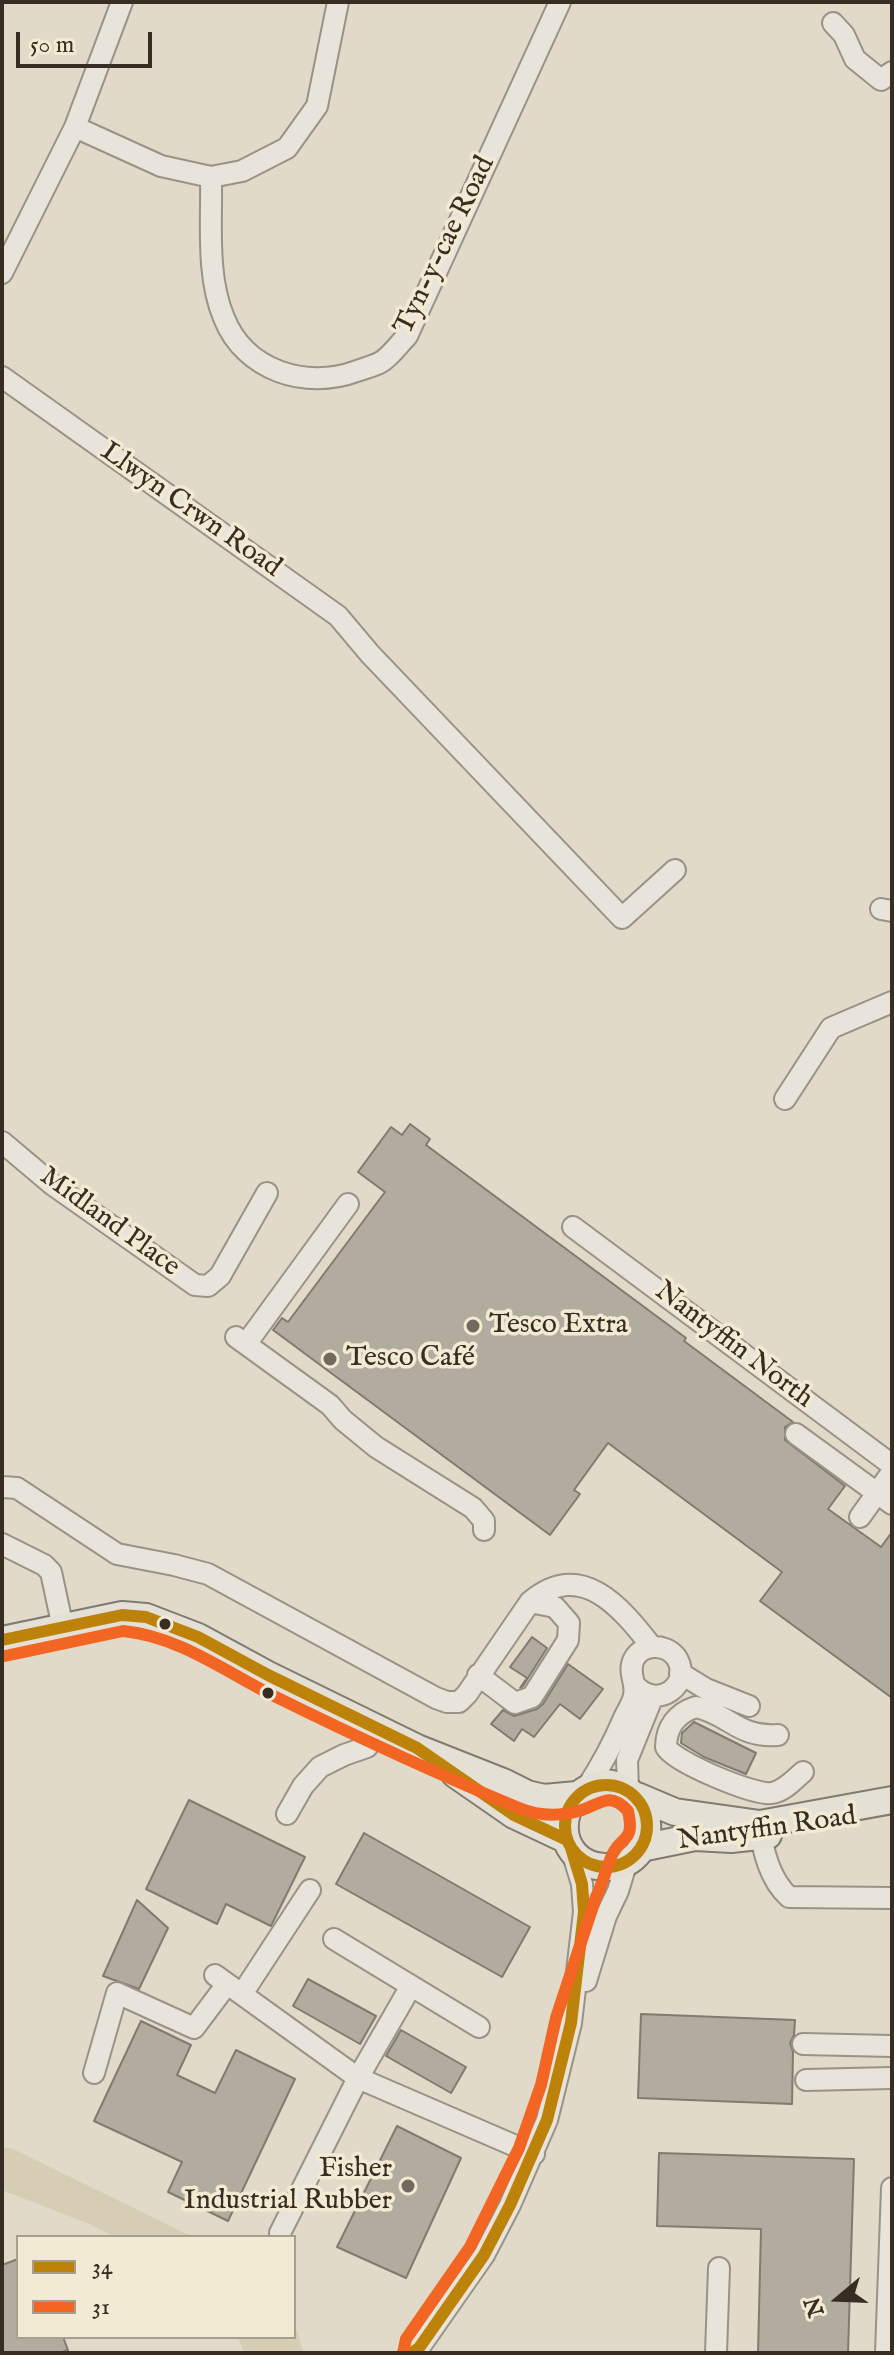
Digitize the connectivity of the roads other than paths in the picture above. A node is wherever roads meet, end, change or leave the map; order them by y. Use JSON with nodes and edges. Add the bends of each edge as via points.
{"nodes":[{"id":1,"x":122,"y":2,"type":"edge"},
{"id":2,"x":338,"y":2,"type":"edge"},
{"id":3,"x":560,"y":2,"type":"edge"},
{"id":4,"x":833,"y":23,"type":"dead end"},
{"id":5,"x":887,"y":76,"type":"edge"},
{"id":6,"x":75,"y":127,"type":"junction"},
{"id":7,"x":211,"y":177,"type":"junction"},
{"id":8,"x":2,"y":273,"type":"edge"},
{"id":9,"x":2,"y":377,"type":"edge"},
{"id":10,"x":675,"y":870,"type":"dead end"},
{"id":11,"x":892,"y":1002,"type":"edge"},
{"id":12,"x":785,"y":1099,"type":"dead end"},
{"id":13,"x":2,"y":1142,"type":"edge"},
{"id":14,"x":267,"y":1193,"type":"dead end"},
{"id":15,"x":348,"y":1204,"type":"dead end"},
{"id":16,"x":573,"y":1227,"type":"dead end"},
{"id":17,"x":796,"y":1434,"type":"dead end"},
{"id":18,"x":892,"y":1465,"type":"edge"},
{"id":19,"x":892,"y":1472,"type":"edge"},
{"id":20,"x":2,"y":1487,"type":"edge"},
{"id":21,"x":884,"y":1499,"type":"edge"},
{"id":22,"x":860,"y":1517,"type":"dead end"},
{"id":23,"x":484,"y":1530,"type":"dead end"},
{"id":24,"x":2,"y":1544,"type":"edge"},
{"id":25,"x":530,"y":1602,"type":"junction"},
{"id":26,"x":63,"y":1628,"type":"junction"},
{"id":27,"x":2,"y":1640,"type":"edge"},
{"id":28,"x":652,"y":1647,"type":"junction"},
{"id":29,"x":680,"y":1673,"type":"junction"},
{"id":30,"x":478,"y":1675,"type":"junction"},
{"id":31,"x":634,"y":1684,"type":"junction"},
{"id":32,"x":653,"y":1696,"type":"junction"},
{"id":33,"x":749,"y":1706,"type":"dead end"},
{"id":34,"x":380,"y":1729,"type":"junction"},
{"id":35,"x":778,"y":1735,"type":"dead end"},
{"id":36,"x":417,"y":1748,"type":"junction"},
{"id":37,"x":803,"y":1772,"type":"dead end"},
{"id":38,"x":582,"y":1792,"type":"junction"},
{"id":39,"x":632,"y":1793,"type":"junction"},
{"id":40,"x":892,"y":1800,"type":"edge"},
{"id":41,"x":892,"y":1808,"type":"edge"},
{"id":42,"x":287,"y":1814,"type":"dead end"},
{"id":43,"x":761,"y":1830,"type":"junction"},
{"id":44,"x":568,"y":1844,"type":"junction"},
{"id":45,"x":634,"y":1855,"type":"junction"},
{"id":46,"x":310,"y":1890,"type":"dead end"},
{"id":47,"x":892,"y":1898,"type":"edge"},
{"id":48,"x":334,"y":1939,"type":"dead end"},
{"id":49,"x":228,"y":1984,"type":"junction"},
{"id":50,"x":411,"y":1986,"type":"junction"},
{"id":51,"x":571,"y":2023,"type":"junction"},
{"id":52,"x":479,"y":2027,"type":"dead end"},
{"id":53,"x":803,"y":2044,"type":"dead end"},
{"id":54,"x":892,"y":2046,"type":"edge"},
{"id":55,"x":94,"y":2073,"type":"dead end"},
{"id":56,"x":358,"y":2078,"type":"junction"},
{"id":57,"x":892,"y":2078,"type":"edge"},
{"id":58,"x":806,"y":2080,"type":"dead end"},
{"id":59,"x":534,"y":2154,"type":"junction"},
{"id":60,"x":892,"y":2188,"type":"edge"},
{"id":61,"x":280,"y":2233,"type":"dead end"},
{"id":62,"x":719,"y":2268,"type":"dead end"},
{"id":63,"x":416,"y":2351,"type":"edge"},
{"id":64,"x":716,"y":2353,"type":"edge"},
{"id":65,"x":886,"y":2353,"type":"edge"}],
"edges":[{"from":1,"to":6,"type":"street"},
{"from":2,"to":7,"type":"street","via":[[317,106],[287,148],[242,171]]},
{"from":3,"to":7,"type":"street","name":"Tyn-y-cae Road","via":[[407,336],[381,362],[337,378],[310,379],[252,358],[235,340],[214,283]]},
{"from":4,"to":5,"type":"street","via":[[855,59]]},
{"from":6,"to":7,"type":"street","via":[[161,166]]},
{"from":6,"to":8,"type":"street"},
{"from":9,"to":10,"type":"street","name":"Llwyn Crwn Road","via":[[338,616],[622,918]]},
{"from":11,"to":12,"type":"street","via":[[831,1028]]},
{"from":13,"to":14,"type":"street","name":"Midland Place","via":[[53,1185],[195,1285],[208,1286],[220,1276]]},
{"from":15,"to":23,"type":"street","via":[[241,1341],[330,1405],[376,1447],[473,1508]]},
{"from":16,"to":18,"type":"street","name":"Nantyffin North"},
{"from":17,"to":21,"type":"street"},
{"from":19,"to":21,"type":"street"},
{"from":20,"to":30,"type":"street","via":[[17,1488],[117,1554],[208,1574],[447,1702],[459,1702]]},
{"from":21,"to":22,"type":"street"},
{"from":24,"to":26,"type":"street","via":[[51,1572]]},
{"from":25,"to":28,"type":"street","via":[[566,1583],[587,1587],[631,1620]]},
{"from":25,"to":30,"type":"street"},
{"from":25,"to":30,"type":"street","via":[[555,1607],[569,1623],[568,1640],[532,1697],[515,1703]]},
{"from":26,"to":27,"type":"main road"},
{"from":26,"to":34,"type":"main road","via":[[122,1615],[146,1617],[198,1637]]},
{"from":28,"to":29,"type":"street","via":[[672,1653]]},
{"from":28,"to":31,"type":"street","via":[[633,1660]]},
{"from":29,"to":32,"type":"street","via":[[669,1693]]},
{"from":29,"to":33,"type":"street"},
{"from":31,"to":32,"type":"street"},
{"from":31,"to":38,"type":"street","via":[[609,1755]]},
{"from":32,"to":39,"type":"street","via":[[627,1760]]},
{"from":34,"to":36,"type":"main road"},
{"from":34,"to":42,"type":"street","via":[[367,1747],[320,1767]]},
{"from":35,"to":37,"type":"street","via":[[759,1736],[696,1707],[677,1716],[666,1747],[677,1759],[759,1793],[777,1792]]},
{"from":36,"to":38,"type":"main road","via":[[527,1794],[544,1798]]},
{"from":36,"to":44,"type":"main road","via":[[514,1815]]},
{"from":38,"to":39,"type":"main road","via":[[607,1783]]},
{"from":38,"to":44,"type":"main road","via":[[566,1815]]},
{"from":39,"to":43,"type":"main road","name":"Nantyffin Road","via":[[675,1812]]},
{"from":39,"to":45,"type":"main road","via":[[643,1805],[648,1827]]},
{"from":40,"to":43,"type":"main road","name":"Nantyffin Road"},
{"from":41,"to":43,"type":"main road","name":"Nantyffin Road","via":[[813,1829]]},
{"from":43,"to":45,"type":"main road","name":"Nantyffin Road","via":[[731,1839],[695,1837]]},
{"from":43,"to":47,"type":"street","via":[[776,1881],[789,1897]]},
{"from":44,"to":45,"type":"main road","via":[[580,1857],[603,1867]]},
{"from":44,"to":51,"type":"street","via":[[582,1884],[584,1912]]},
{"from":45,"to":51,"type":"street"},
{"from":46,"to":49,"type":"street"},
{"from":48,"to":50,"type":"street"},
{"from":49,"to":55,"type":"street","via":[[194,2028],[117,1993]]},
{"from":49,"to":56,"type":"street"},
{"from":50,"to":52,"type":"street"},
{"from":50,"to":56,"type":"street"},
{"from":51,"to":59,"type":"street"},
{"from":53,"to":54,"type":"street"},
{"from":56,"to":59,"type":"street"},
{"from":56,"to":61,"type":"street"},
{"from":57,"to":58,"type":"street"},
{"from":59,"to":63,"type":"street","via":[[484,2255]]},
{"from":60,"to":65,"type":"street"},
{"from":62,"to":64,"type":"street"}]}
